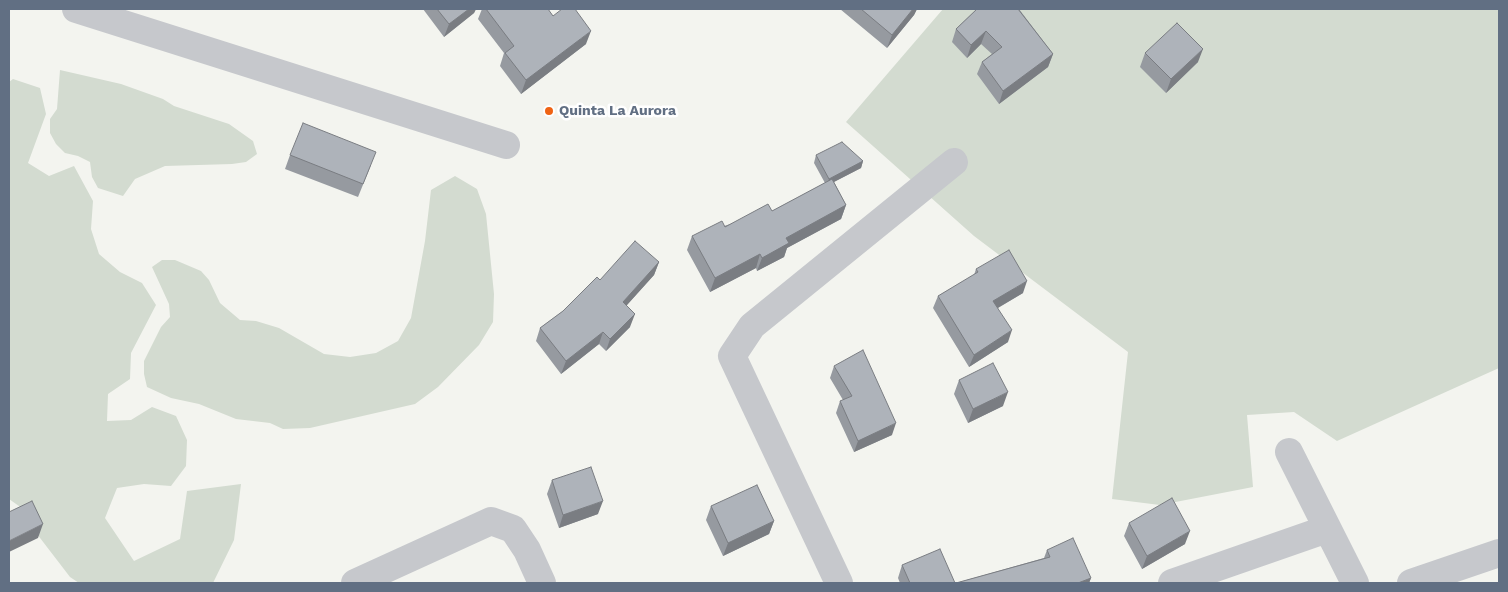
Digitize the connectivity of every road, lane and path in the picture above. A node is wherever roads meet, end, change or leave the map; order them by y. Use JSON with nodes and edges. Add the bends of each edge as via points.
{"nodes":[{"id":1,"x":76,"y":9,"type":"edge"},
{"id":2,"x":506,"y":145,"type":"dead end"},
{"id":3,"x":954,"y":162,"type":"dead end"},
{"id":4,"x":1289,"y":452,"type":"dead end"},
{"id":5,"x":1328,"y":529,"type":"junction"},
{"id":6,"x":1499,"y":553,"type":"edge"},
{"id":7,"x":355,"y":583,"type":"edge"},
{"id":8,"x":542,"y":583,"type":"edge"},
{"id":9,"x":839,"y":583,"type":"edge"},
{"id":10,"x":1172,"y":583,"type":"edge"},
{"id":11,"x":1355,"y":583,"type":"edge"},
{"id":12,"x":1412,"y":583,"type":"edge"}],
"edges":[{"from":1,"to":2,"type":"street"},
{"from":3,"to":9,"type":"street","via":[[752,326],[732,356]]},
{"from":4,"to":5,"type":"street"},
{"from":5,"to":10,"type":"street"},
{"from":5,"to":11,"type":"street"},
{"from":6,"to":12,"type":"street"},
{"from":7,"to":8,"type":"street","via":[[491,521],[513,529]]}]}
